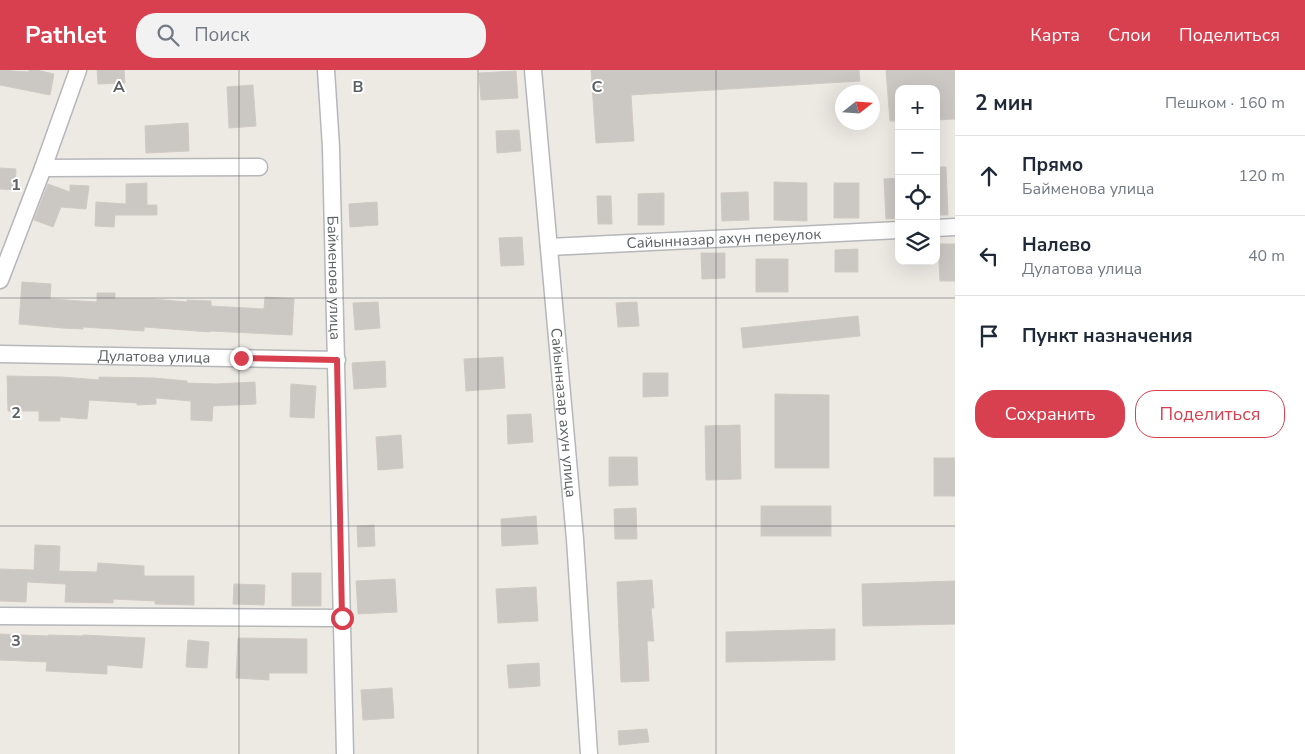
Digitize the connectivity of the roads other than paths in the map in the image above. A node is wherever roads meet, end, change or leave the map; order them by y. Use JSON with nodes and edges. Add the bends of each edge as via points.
{"nodes":[{"id":1,"x":78,"y":70,"type":"edge"},
{"id":2,"x":326,"y":70,"type":"edge"},
{"id":3,"x":533,"y":70,"type":"edge"},
{"id":4,"x":259,"y":167,"type":"dead end"},
{"id":5,"x":43,"y":168,"type":"junction"},
{"id":6,"x":955,"y":227,"type":"edge"},
{"id":7,"x":940,"y":228,"type":"edge"},
{"id":8,"x":895,"y":230,"type":"edge"},
{"id":9,"x":549,"y":246,"type":"junction"},
{"id":10,"x":0,"y":280,"type":"edge"},
{"id":11,"x":0,"y":354,"type":"edge"},
{"id":12,"x":337,"y":360,"type":"junction"},
{"id":13,"x":0,"y":616,"type":"edge"},
{"id":14,"x":342,"y":618,"type":"junction"},
{"id":15,"x":345,"y":754,"type":"edge"},
{"id":16,"x":589,"y":754,"type":"edge"}],
"edges":[{"from":1,"to":5,"type":"street"},
{"from":2,"to":12,"type":"street","name":"Байменова улица","via":[[332,147]]},
{"from":3,"to":9,"type":"street","name":"Сайынназар ахун улица"},
{"from":4,"to":5,"type":"street"},
{"from":5,"to":10,"type":"street"},
{"from":6,"to":7,"type":"street"},
{"from":8,"to":9,"type":"street","name":"Сайынназар ахун переулок"},
{"from":9,"to":16,"type":"street","name":"Сайынназар ахун улица","via":[[575,540]]},
{"from":11,"to":12,"type":"street","name":"Дулатова улица"},
{"from":12,"to":14,"type":"street","name":"Байменова улица"},
{"from":13,"to":14,"type":"street"},
{"from":14,"to":15,"type":"street","name":"Байменова улица"}]}
